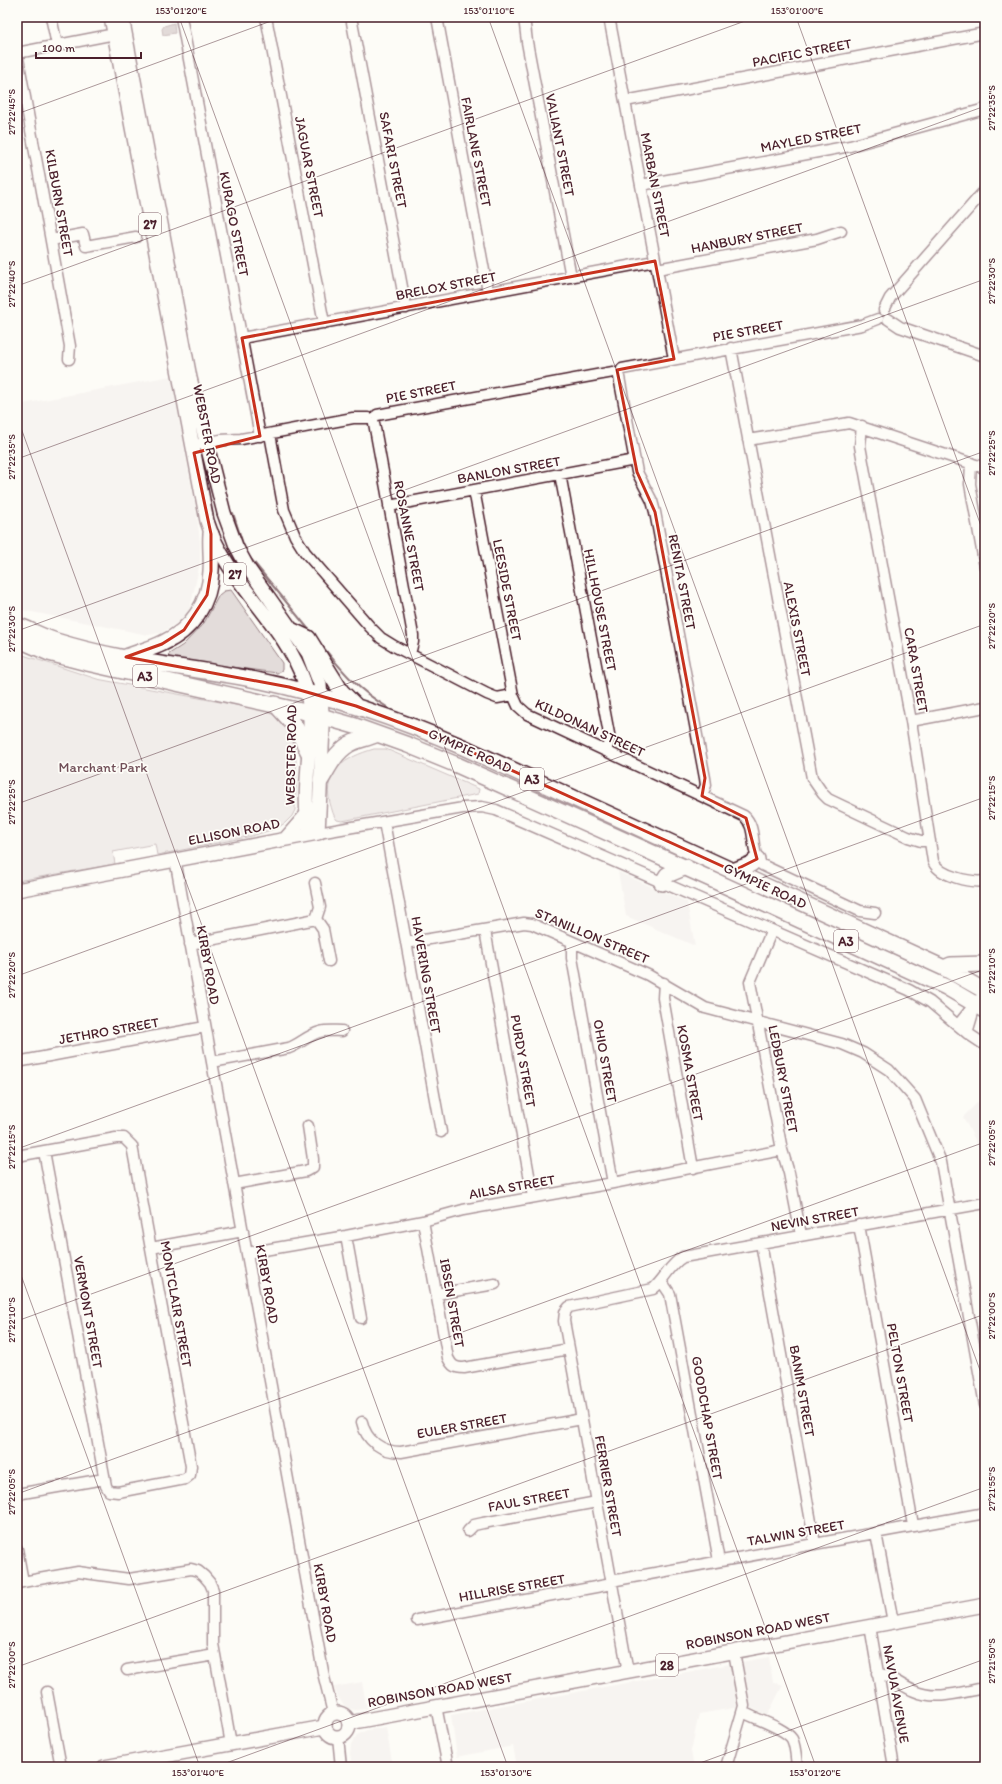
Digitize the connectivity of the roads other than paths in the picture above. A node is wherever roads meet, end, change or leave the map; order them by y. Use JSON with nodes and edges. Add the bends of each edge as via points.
{"nodes":[{"id":1,"x":51,"y":17,"type":"edge"},
{"id":2,"x":111,"y":17,"type":"edge"},
{"id":3,"x":122,"y":17,"type":"edge"},
{"id":4,"x":181,"y":17,"type":"edge"},
{"id":5,"x":266,"y":17,"type":"edge"},
{"id":6,"x":352,"y":17,"type":"edge"},
{"id":7,"x":437,"y":17,"type":"edge"},
{"id":8,"x":524,"y":17,"type":"edge"},
{"id":9,"x":609,"y":17,"type":"edge"},
{"id":10,"x":119,"y":33,"type":"junction"},
{"id":11,"x":985,"y":33,"type":"edge"},
{"id":12,"x":57,"y":45,"type":"junction"},
{"id":13,"x":17,"y":53,"type":"edge"},
{"id":14,"x":625,"y":101,"type":"junction"},
{"id":15,"x":985,"y":109,"type":"edge"},
{"id":16,"x":641,"y":185,"type":"junction"},
{"id":17,"x":984,"y":192,"type":"edge"},
{"id":18,"x":841,"y":231,"type":"dead end"},
{"id":19,"x":136,"y":237,"type":"dead end"},
{"id":20,"x":51,"y":240,"type":"junction"},
{"id":21,"x":656,"y":265,"type":"junction"},
{"id":22,"x":571,"y":277,"type":"junction"},
{"id":23,"x":488,"y":292,"type":"junction"},
{"id":24,"x":406,"y":308,"type":"junction"},
{"id":25,"x":883,"y":316,"type":"junction"},
{"id":26,"x":324,"y":323,"type":"junction"},
{"id":27,"x":242,"y":338,"type":"junction"},
{"id":28,"x":731,"y":348,"type":"junction"},
{"id":29,"x":985,"y":356,"type":"edge"},
{"id":30,"x":69,"y":359,"type":"dead end"},
{"id":31,"x":674,"y":359,"type":"junction"},
{"id":32,"x":618,"y":373,"type":"junction"},
{"id":33,"x":373,"y":419,"type":"junction"},
{"id":34,"x":862,"y":426,"type":"junction"},
{"id":35,"x":265,"y":435,"type":"junction"},
{"id":36,"x":748,"y":440,"type":"junction"},
{"id":37,"x":207,"y":446,"type":"junction"},
{"id":38,"x":193,"y":449,"type":"junction"},
{"id":39,"x":635,"y":460,"type":"junction"},
{"id":40,"x":971,"y":463,"type":"junction"},
{"id":41,"x":985,"y":468,"type":"edge"},
{"id":42,"x":560,"y":474,"type":"junction"},
{"id":43,"x":474,"y":490,"type":"junction"},
{"id":44,"x":389,"y":506,"type":"junction"},
{"id":45,"x":211,"y":534,"type":"junction"},
{"id":46,"x":985,"y":567,"type":"edge"},
{"id":47,"x":17,"y":625,"type":"edge"},
{"id":48,"x":293,"y":631,"type":"junction"},
{"id":49,"x":17,"y":639,"type":"edge"},
{"id":50,"x":410,"y":654,"type":"junction"},
{"id":51,"x":126,"y":657,"type":"junction"},
{"id":52,"x":314,"y":694,"type":"junction"},
{"id":53,"x":513,"y":695,"type":"junction"},
{"id":54,"x":275,"y":704,"type":"junction"},
{"id":55,"x":356,"y":706,"type":"junction"},
{"id":56,"x":985,"y":707,"type":"edge"},
{"id":57,"x":316,"y":715,"type":"junction"},
{"id":58,"x":911,"y":721,"type":"junction"},
{"id":59,"x":377,"y":734,"type":"junction"},
{"id":60,"x":606,"y":751,"type":"junction"},
{"id":61,"x":309,"y":753,"type":"junction"},
{"id":62,"x":322,"y":780,"type":"junction"},
{"id":63,"x":702,"y":796,"type":"junction"},
{"id":64,"x":307,"y":814,"type":"junction"},
{"id":65,"x":384,"y":822,"type":"junction"},
{"id":66,"x":314,"y":834,"type":"junction"},
{"id":67,"x":286,"y":838,"type":"junction"},
{"id":68,"x":930,"y":841,"type":"junction"},
{"id":69,"x":175,"y":859,"type":"junction"},
{"id":70,"x":760,"y":862,"type":"junction"},
{"id":71,"x":686,"y":867,"type":"junction"},
{"id":72,"x":733,"y":871,"type":"junction"},
{"id":73,"x":985,"y":881,"type":"edge"},
{"id":74,"x":315,"y":883,"type":"dead end"},
{"id":75,"x":662,"y":883,"type":"junction"},
{"id":76,"x":762,"y":885,"type":"junction"},
{"id":77,"x":17,"y":890,"type":"edge"},
{"id":78,"x":875,"y":913,"type":"dead end"},
{"id":79,"x":316,"y":919,"type":"junction"},
{"id":80,"x":485,"y":930,"type":"junction"},
{"id":81,"x":772,"y":930,"type":"junction"},
{"id":82,"x":406,"y":943,"type":"junction"},
{"id":83,"x":572,"y":943,"type":"junction"},
{"id":84,"x":190,"y":944,"type":"junction"},
{"id":85,"x":329,"y":961,"type":"dead end"},
{"id":86,"x":985,"y":964,"type":"edge"},
{"id":87,"x":944,"y":968,"type":"junction"},
{"id":88,"x":664,"y":984,"type":"junction"},
{"id":89,"x":984,"y":989,"type":"edge"},
{"id":90,"x":980,"y":1007,"type":"edge"},
{"id":91,"x":758,"y":1023,"type":"junction"},
{"id":92,"x":958,"y":1025,"type":"junction"},
{"id":93,"x":205,"y":1027,"type":"junction"},
{"id":94,"x":342,"y":1031,"type":"dead end"},
{"id":95,"x":967,"y":1033,"type":"junction"},
{"id":96,"x":985,"y":1045,"type":"edge"},
{"id":97,"x":17,"y":1062,"type":"edge"},
{"id":98,"x":212,"y":1062,"type":"junction"},
{"id":99,"x":308,"y":1126,"type":"dead end"},
{"id":100,"x":441,"y":1132,"type":"dead end"},
{"id":101,"x":782,"y":1150,"type":"junction"},
{"id":102,"x":44,"y":1151,"type":"junction"},
{"id":103,"x":17,"y":1156,"type":"edge"},
{"id":104,"x":693,"y":1168,"type":"junction"},
{"id":105,"x":613,"y":1183,"type":"junction"},
{"id":106,"x":234,"y":1184,"type":"junction"},
{"id":107,"x":533,"y":1197,"type":"junction"},
{"id":108,"x":985,"y":1203,"type":"edge"},
{"id":109,"x":949,"y":1209,"type":"junction"},
{"id":110,"x":423,"y":1221,"type":"junction"},
{"id":111,"x":859,"y":1225,"type":"junction"},
{"id":112,"x":243,"y":1231,"type":"junction"},
{"id":113,"x":346,"y":1236,"type":"junction"},
{"id":114,"x":801,"y":1236,"type":"junction"},
{"id":115,"x":761,"y":1243,"type":"junction"},
{"id":116,"x":151,"y":1248,"type":"junction"},
{"id":117,"x":247,"y":1254,"type":"junction"},
{"id":118,"x":662,"y":1282,"type":"junction"},
{"id":119,"x":495,"y":1284,"type":"dead end"},
{"id":120,"x":437,"y":1294,"type":"junction"},
{"id":121,"x":361,"y":1318,"type":"dead end"},
{"id":122,"x":569,"y":1349,"type":"junction"},
{"id":123,"x":985,"y":1405,"type":"edge"},
{"id":124,"x":582,"y":1419,"type":"junction"},
{"id":125,"x":362,"y":1422,"type":"dead end"},
{"id":126,"x":104,"y":1479,"type":"junction"},
{"id":127,"x":17,"y":1494,"type":"edge"},
{"id":128,"x":597,"y":1502,"type":"junction"},
{"id":129,"x":985,"y":1513,"type":"edge"},
{"id":130,"x":913,"y":1525,"type":"junction"},
{"id":131,"x":468,"y":1531,"type":"dead end"},
{"id":132,"x":876,"y":1533,"type":"junction"},
{"id":133,"x":815,"y":1544,"type":"junction"},
{"id":134,"x":17,"y":1549,"type":"edge"},
{"id":135,"x":719,"y":1561,"type":"junction"},
{"id":136,"x":612,"y":1582,"type":"junction"},
{"id":137,"x":20,"y":1583,"type":"edge"},
{"id":138,"x":985,"y":1605,"type":"edge"},
{"id":139,"x":417,"y":1620,"type":"dead end"},
{"id":140,"x":893,"y":1622,"type":"junction"},
{"id":141,"x":870,"y":1626,"type":"junction"},
{"id":142,"x":734,"y":1652,"type":"junction"},
{"id":143,"x":215,"y":1655,"type":"junction"},
{"id":144,"x":127,"y":1670,"type":"dead end"},
{"id":145,"x":628,"y":1672,"type":"junction"},
{"id":146,"x":877,"y":1673,"type":"junction"},
{"id":147,"x":985,"y":1688,"type":"edge"},
{"id":148,"x":47,"y":1692,"type":"dead end"},
{"id":149,"x":436,"y":1706,"type":"junction"},
{"id":150,"x":743,"y":1712,"type":"junction"},
{"id":151,"x":333,"y":1713,"type":"junction"},
{"id":152,"x":349,"y":1723,"type":"junction"},
{"id":153,"x":324,"y":1727,"type":"junction"},
{"id":154,"x":338,"y":1737,"type":"junction"},
{"id":155,"x":231,"y":1744,"type":"junction"},
{"id":156,"x":61,"y":1767,"type":"edge"},
{"id":157,"x":104,"y":1767,"type":"edge"},
{"id":158,"x":342,"y":1767,"type":"edge"},
{"id":159,"x":448,"y":1767,"type":"edge"},
{"id":160,"x":726,"y":1767,"type":"edge"},
{"id":161,"x":797,"y":1767,"type":"edge"},
{"id":162,"x":894,"y":1767,"type":"edge"}],
"edges":[{"from":1,"to":12,"type":"street"},
{"from":2,"to":10,"type":"main road","name":"WEBSTER ROAD","number":"27"},
{"from":3,"to":10,"type":"main road","name":"WEBSTER ROAD","number":"27"},
{"from":4,"to":27,"type":"street","name":"KURAGO STREET"},
{"from":5,"to":26,"type":"street","name":"JAGUAR STREET"},
{"from":6,"to":24,"type":"street","name":"SAFARI STREET"},
{"from":7,"to":23,"type":"street","name":"FAIRLANE STREET"},
{"from":8,"to":22,"type":"street","name":"VALIANT STREET"},
{"from":9,"to":14,"type":"street","name":"MARBAN STREET"},
{"from":10,"to":12,"type":"street"},
{"from":10,"to":37,"type":"main road","name":"WEBSTER ROAD","number":"27","via":[[186,359]]},
{"from":10,"to":38,"type":"main road","name":"WEBSTER ROAD","number":"27"},
{"from":11,"to":14,"type":"street","name":"PACIFIC STREET"},
{"from":12,"to":13,"type":"street"},
{"from":13,"to":20,"type":"street","name":"KILBURN STREET"},
{"from":14,"to":16,"type":"street","name":"MARBAN STREET"},
{"from":15,"to":16,"type":"street","name":"MAYLED STREET","via":[[850,146]]},
{"from":16,"to":21,"type":"street","name":"MARBAN STREET"},
{"from":17,"to":25,"type":"street","via":[[890,298]]},
{"from":18,"to":21,"type":"street","name":"HANBURY STREET","via":[[817,239]]},
{"from":19,"to":20,"type":"street","via":[[87,251],[83,234]]},
{"from":20,"to":30,"type":"street","name":"KILBURN STREET","via":[[70,346]]},
{"from":21,"to":22,"type":"street","name":"BRELOX STREET"},
{"from":21,"to":31,"type":"street","name":"MARBAN STREET"},
{"from":22,"to":23,"type":"street","name":"BRELOX STREET"},
{"from":23,"to":24,"type":"street","name":"BRELOX STREET"},
{"from":24,"to":26,"type":"street","name":"BRELOX STREET"},
{"from":25,"to":28,"type":"street","name":"PIE STREET","via":[[862,325]]},
{"from":25,"to":29,"type":"street","via":[[900,327]]},
{"from":26,"to":27,"type":"street","name":"BRELOX STREET"},
{"from":27,"to":35,"type":"street","name":"KURAGO STREET"},
{"from":28,"to":31,"type":"street","name":"PIE STREET"},
{"from":28,"to":36,"type":"street","name":"ALEXIS STREET"},
{"from":31,"to":32,"type":"street","name":"PIE STREET"},
{"from":32,"to":33,"type":"street","name":"PIE STREET"},
{"from":32,"to":39,"type":"street","name":"RENITA STREET"},
{"from":33,"to":35,"type":"street","name":"PIE STREET","via":[[353,418]]},
{"from":33,"to":44,"type":"street","name":"ROSANNE STREET"},
{"from":34,"to":36,"type":"street","via":[[843,423]]},
{"from":34,"to":40,"type":"street"},
{"from":34,"to":58,"type":"street","name":"CARA STREET","via":[[860,446]]},
{"from":35,"to":37,"type":"street","name":"PIE STREET"},
{"from":35,"to":50,"type":"street","via":[[284,510],[300,545],[376,633]]},
{"from":36,"to":68,"type":"street","name":"ALEXIS STREET","via":[[812,778],[828,799],[908,837],[921,842]]},
{"from":37,"to":38,"type":"street","name":"PIE STREET"},
{"from":37,"to":48,"type":"main road","name":"WEBSTER ROAD","number":"27","via":[[224,513],[236,546],[254,578]]},
{"from":38,"to":45,"type":"main road","name":"WEBSTER ROAD","number":"27"},
{"from":39,"to":42,"type":"street","name":"BANLON STREET"},
{"from":39,"to":63,"type":"street","name":"RENITA STREET","via":[[637,472],[655,512],[706,778]]},
{"from":40,"to":41,"type":"street"},
{"from":40,"to":46,"type":"street","via":[[970,484]]},
{"from":42,"to":43,"type":"street","name":"BANLON STREET"},
{"from":42,"to":60,"type":"street","name":"HILLHOUSE STREET","via":[[609,734]]},
{"from":43,"to":44,"type":"street","name":"BANLON STREET"},
{"from":43,"to":53,"type":"street","name":"LEESIDE STREET"},
{"from":44,"to":50,"type":"street","name":"ROSANNE STREET","via":[[414,642]]},
{"from":45,"to":51,"type":"highway","via":[[210,583],[197,614],[184,630],[166,642]]},
{"from":45,"to":52,"type":"main road","name":"WEBSTER ROAD","number":"27","via":[[229,566],[289,650]]},
{"from":47,"to":51,"type":"highway","name":"GYMPIE ROAD","number":"A3","via":[[56,641]]},
{"from":48,"to":52,"type":"main road","name":"WEBSTER ROAD","number":"27","via":[[318,677]]},
{"from":48,"to":55,"type":"highway","via":[[308,638],[341,691]]},
{"from":49,"to":54,"type":"highway","name":"GYMPIE ROAD","number":"A3","via":[[87,663]]},
{"from":50,"to":53,"type":"street","via":[[491,696],[500,698]]},
{"from":51,"to":52,"type":"highway","name":"GYMPIE ROAD","number":"A3","via":[[259,681]]},
{"from":52,"to":55,"type":"highway","name":"GYMPIE ROAD","number":"A3"},
{"from":52,"to":57,"type":"main road","name":"WEBSTER ROAD","number":"27"},
{"from":53,"to":60,"type":"street","name":"KILDONAN STREET","via":[[518,706],[528,714]]},
{"from":54,"to":57,"type":"highway","name":"GYMPIE ROAD","number":"A3"},
{"from":54,"to":61,"type":"highway","via":[[296,726]]},
{"from":55,"to":72,"type":"highway","name":"GYMPIE ROAD","number":"A3","via":[[450,742]]},
{"from":56,"to":58,"type":"street"},
{"from":57,"to":59,"type":"highway","name":"GYMPIE ROAD","number":"A3"},
{"from":57,"to":61,"type":"main road","name":"WEBSTER ROAD","number":"27"},
{"from":57,"to":62,"type":"main road","name":"WEBSTER ROAD","number":"27"},
{"from":58,"to":68,"type":"street","name":"CARA STREET"},
{"from":59,"to":62,"type":"highway","via":[[342,749]]},
{"from":59,"to":71,"type":"highway","name":"GYMPIE ROAD","number":"A3","via":[[457,765]]},
{"from":60,"to":63,"type":"street","name":"KILDONAN STREET"},
{"from":61,"to":64,"type":"main road","name":"WEBSTER ROAD","number":"27"},
{"from":62,"to":66,"type":"main road","name":"WEBSTER ROAD","number":"27"},
{"from":63,"to":70,"type":"street","name":"KILDONAN STREET","via":[[746,818],[750,823]]},
{"from":64,"to":66,"type":"main road","name":"WEBSTER ROAD","number":"27"},
{"from":64,"to":67,"type":"main road"},
{"from":65,"to":66,"type":"street","name":"ELLISON ROAD"},
{"from":65,"to":75,"type":"street","name":"ELLISON ROAD","via":[[482,807],[506,813]]},
{"from":65,"to":82,"type":"street","name":"HAVERING STREET"},
{"from":66,"to":67,"type":"main road","name":"ELLISON ROAD"},
{"from":67,"to":69,"type":"main road","name":"ELLISON ROAD"},
{"from":68,"to":73,"type":"street","name":"CARA STREET","via":[[934,864],[940,871],[968,880]]},
{"from":69,"to":77,"type":"main road","name":"ELLISON ROAD"},
{"from":69,"to":84,"type":"street","name":"KIRBY ROAD"},
{"from":70,"to":72,"type":"highway"},
{"from":70,"to":76,"type":"highway"},
{"from":70,"to":78,"type":"street","via":[[860,911]]},
{"from":71,"to":75,"type":"highway","via":[[667,875]]},
{"from":71,"to":90,"type":"highway","name":"GYMPIE ROAD","number":"A3","via":[[946,987]]},
{"from":72,"to":76,"type":"highway","name":"GYMPIE ROAD","number":"A3"},
{"from":74,"to":79,"type":"street","via":[[320,908]]},
{"from":75,"to":81,"type":"street"},
{"from":76,"to":87,"type":"highway","name":"GYMPIE ROAD","number":"A3"},
{"from":79,"to":84,"type":"street"},
{"from":79,"to":85,"type":"street","via":[[322,929]]},
{"from":80,"to":82,"type":"street","name":"STANILLON STREET"},
{"from":80,"to":83,"type":"street","name":"STANILLON STREET","via":[[524,923],[532,924]]},
{"from":80,"to":107,"type":"street","name":"PURDY STREET"},
{"from":81,"to":91,"type":"street","name":"LEDBURY STREET","via":[[751,978]]},
{"from":81,"to":92,"type":"street","via":[[909,990],[930,1002]]},
{"from":82,"to":100,"type":"street","name":"HAVERING STREET"},
{"from":83,"to":88,"type":"street","name":"STANILLON STREET"},
{"from":83,"to":105,"type":"street","name":"OHIO STREET","via":[[572,958]]},
{"from":84,"to":93,"type":"street","name":"KIRBY ROAD"},
{"from":86,"to":87,"type":"highway","via":[[951,965]]},
{"from":87,"to":89,"type":"highway","name":"GYMPIE ROAD","number":"A3"},
{"from":88,"to":91,"type":"street","name":"STANILLON STREET","via":[[705,1008]]},
{"from":88,"to":104,"type":"street","name":"KOSMA STREET","via":[[663,998]]},
{"from":89,"to":90,"type":"street"},
{"from":90,"to":92,"type":"street"},
{"from":90,"to":95,"type":"street"},
{"from":91,"to":101,"type":"street","name":"LEDBURY STREET"},
{"from":91,"to":109,"type":"street","name":"STANILLON STREET","via":[[842,1044],[863,1053],[889,1070],[915,1099],[941,1162]]},
{"from":92,"to":95,"type":"street"},
{"from":93,"to":97,"type":"street","name":"JETHRO STREET"},
{"from":93,"to":98,"type":"street","name":"KIRBY ROAD"},
{"from":94,"to":98,"type":"street","via":[[320,1032],[289,1048]]},
{"from":95,"to":96,"type":"street"},
{"from":98,"to":106,"type":"street","name":"KIRBY ROAD"},
{"from":99,"to":106,"type":"street","via":[[313,1167],[306,1171]]},
{"from":101,"to":104,"type":"street","name":"AILSA STREET"},
{"from":101,"to":114,"type":"street","name":"LEDBURY STREET"},
{"from":102,"to":103,"type":"street","name":"MONTCLAIR STREET"},
{"from":102,"to":116,"type":"street","name":"MONTCLAIR STREET","via":[[129,1137],[134,1150]]},
{"from":102,"to":126,"type":"street","name":"VERMONT STREET"},
{"from":104,"to":105,"type":"street","name":"AILSA STREET"},
{"from":105,"to":107,"type":"street","name":"AILSA STREET"},
{"from":106,"to":112,"type":"street","name":"KIRBY ROAD"},
{"from":107,"to":110,"type":"street","name":"AILSA STREET","via":[[463,1210]]},
{"from":108,"to":109,"type":"street","name":"NEVIN STREET"},
{"from":109,"to":111,"type":"street","name":"NEVIN STREET"},
{"from":109,"to":123,"type":"street","name":"STANILLON STREET"},
{"from":110,"to":113,"type":"street","name":"AILSA STREET"},
{"from":110,"to":120,"type":"street","name":"IBSEN STREET"},
{"from":111,"to":114,"type":"street","name":"NEVIN STREET"},
{"from":111,"to":130,"type":"street","name":"PELTON STREET"},
{"from":112,"to":116,"type":"street"},
{"from":112,"to":117,"type":"street","name":"KIRBY ROAD"},
{"from":113,"to":117,"type":"street","name":"AILSA STREET"},
{"from":113,"to":121,"type":"street"},
{"from":114,"to":115,"type":"street","name":"NEVIN STREET"},
{"from":115,"to":118,"type":"street","name":"NEVIN STREET","via":[[683,1257],[675,1262]]},
{"from":115,"to":133,"type":"street","name":"BANIM STREET"},
{"from":116,"to":126,"type":"street","name":"MONTCLAIR STREET","via":[[191,1466],[190,1475],[180,1481],[115,1492],[108,1490]]},
{"from":117,"to":151,"type":"street","name":"KIRBY ROAD","via":[[324,1677]]},
{"from":118,"to":122,"type":"street","name":"FERRIER STREET","via":[[644,1292],[569,1307],[564,1320]]},
{"from":118,"to":135,"type":"street","name":"GOODCHAP STREET","via":[[670,1294]]},
{"from":119,"to":120,"type":"street"},
{"from":120,"to":122,"type":"street","name":"IBSEN STREET","via":[[448,1358],[451,1365],[457,1368]]},
{"from":122,"to":124,"type":"street","name":"FERRIER STREET"},
{"from":124,"to":125,"type":"street","name":"EULER STREET","via":[[401,1452],[383,1449],[367,1436]]},
{"from":124,"to":128,"type":"street","name":"FERRIER STREET"},
{"from":126,"to":127,"type":"street"},
{"from":128,"to":131,"type":"street","name":"FAUL STREET","via":[[474,1525]]},
{"from":128,"to":136,"type":"street","name":"FERRIER STREET"},
{"from":129,"to":130,"type":"street","name":"TALWIN STREET"},
{"from":130,"to":132,"type":"street","name":"TALWIN STREET"},
{"from":132,"to":133,"type":"street","name":"TALWIN STREET"},
{"from":132,"to":140,"type":"street"},
{"from":133,"to":135,"type":"street","name":"TALWIN STREET"},
{"from":134,"to":137,"type":"street"},
{"from":135,"to":136,"type":"street","name":"TALWIN STREET"},
{"from":136,"to":139,"type":"street","name":"HILLRISE STREET"},
{"from":136,"to":145,"type":"street","name":"FERRIER STREET"},
{"from":137,"to":143,"type":"street","via":[[78,1572],[129,1579],[182,1570],[198,1571],[208,1579],[213,1590]]},
{"from":138,"to":140,"type":"main road","name":"ROBINSON ROAD WEST","number":"28"},
{"from":140,"to":141,"type":"main road","name":"ROBINSON ROAD WEST","number":"28"},
{"from":141,"to":142,"type":"main road","name":"ROBINSON ROAD WEST","number":"28"},
{"from":141,"to":146,"type":"street","name":"NAVUA AVENUE"},
{"from":142,"to":145,"type":"main road","name":"ROBINSON ROAD WEST","number":"28"},
{"from":142,"to":150,"type":"street"},
{"from":143,"to":144,"type":"street"},
{"from":143,"to":155,"type":"street"},
{"from":145,"to":149,"type":"main road","name":"ROBINSON ROAD WEST","number":"28"},
{"from":146,"to":147,"type":"street","via":[[890,1676],[915,1692],[932,1695],[948,1695]]},
{"from":146,"to":162,"type":"street","name":"NAVUA AVENUE"},
{"from":148,"to":156,"type":"street"},
{"from":149,"to":152,"type":"main road","name":"ROBINSON ROAD WEST","number":"28"},
{"from":149,"to":159,"type":"street"},
{"from":150,"to":160,"type":"street"},
{"from":150,"to":161,"type":"street","via":[[789,1737],[793,1744]]},
{"from":151,"to":152,"type":"main road","via":[[342,1714]]},
{"from":151,"to":153,"type":"main road","via":[[326,1719]]},
{"from":152,"to":154,"type":"main road","via":[[347,1732]]},
{"from":153,"to":154,"type":"main road","via":[[330,1736]]},
{"from":153,"to":155,"type":"main road"},
{"from":154,"to":158,"type":"street"},
{"from":155,"to":157,"type":"main road"}]}
